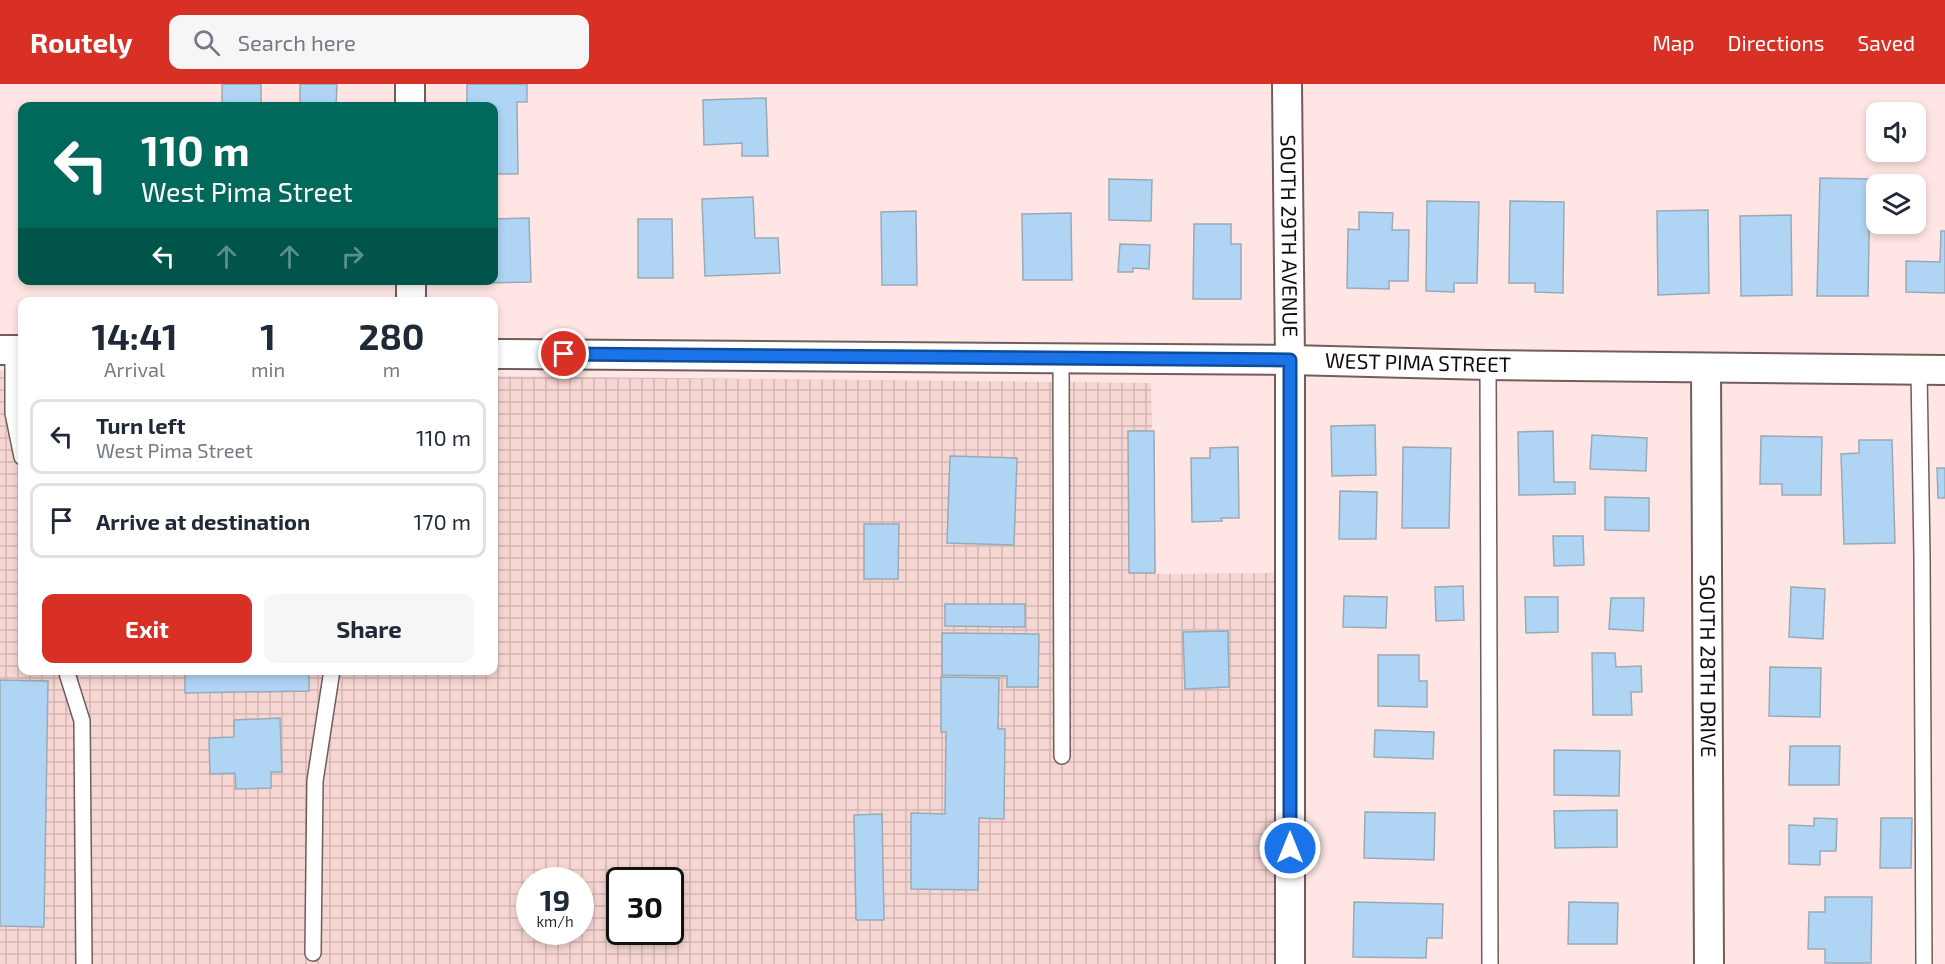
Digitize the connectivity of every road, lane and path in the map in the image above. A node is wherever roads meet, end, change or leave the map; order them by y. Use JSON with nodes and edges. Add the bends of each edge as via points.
{"nodes":[{"id":1,"x":410,"y":84,"type":"edge"},
{"id":2,"x":1287,"y":84,"type":"edge"},
{"id":3,"x":410,"y":102,"type":"edge"},
{"id":4,"x":12,"y":350,"type":"edge"},
{"id":5,"x":498,"y":354,"type":"edge"},
{"id":6,"x":1061,"y":358,"type":"junction"},
{"id":7,"x":1290,"y":360,"type":"junction"},
{"id":8,"x":1488,"y":365,"type":"junction"},
{"id":9,"x":1706,"y":368,"type":"junction"},
{"id":10,"x":1932,"y":370,"type":"edge"},
{"id":11,"x":18,"y":437,"type":"edge"},
{"id":12,"x":68,"y":675,"type":"edge"},
{"id":13,"x":331,"y":675,"type":"edge"},
{"id":14,"x":1062,"y":756,"type":"dead end"},
{"id":15,"x":313,"y":953,"type":"dead end"},
{"id":16,"x":84,"y":964,"type":"edge"},
{"id":17,"x":1290,"y":964,"type":"edge"},
{"id":18,"x":1490,"y":964,"type":"edge"},
{"id":19,"x":1709,"y":964,"type":"edge"},
{"id":20,"x":1924,"y":964,"type":"edge"}],
"edges":[{"from":1,"to":3,"type":"street"},
{"from":2,"to":7,"type":"street","name":"SOUTH 29TH AVENUE"},
{"from":4,"to":11,"type":"lane","via":[[13,413]]},
{"from":5,"to":6,"type":"street","name":"WEST PIMA STREET"},
{"from":6,"to":7,"type":"street","name":"WEST PIMA STREET"},
{"from":6,"to":14,"type":"lane"},
{"from":7,"to":8,"type":"street","name":"WEST PIMA STREET"},
{"from":7,"to":17,"type":"street","name":"SOUTH 29TH AVENUE"},
{"from":8,"to":9,"type":"street","name":"WEST PIMA STREET"},
{"from":8,"to":18,"type":"lane"},
{"from":9,"to":10,"type":"street","name":"WEST PIMA STREET"},
{"from":9,"to":19,"type":"street","name":"SOUTH 28TH DRIVE"},
{"from":10,"to":20,"type":"lane"},
{"from":12,"to":16,"type":"lane","via":[[82,721]]},
{"from":13,"to":15,"type":"lane","via":[[315,781]]}]}
